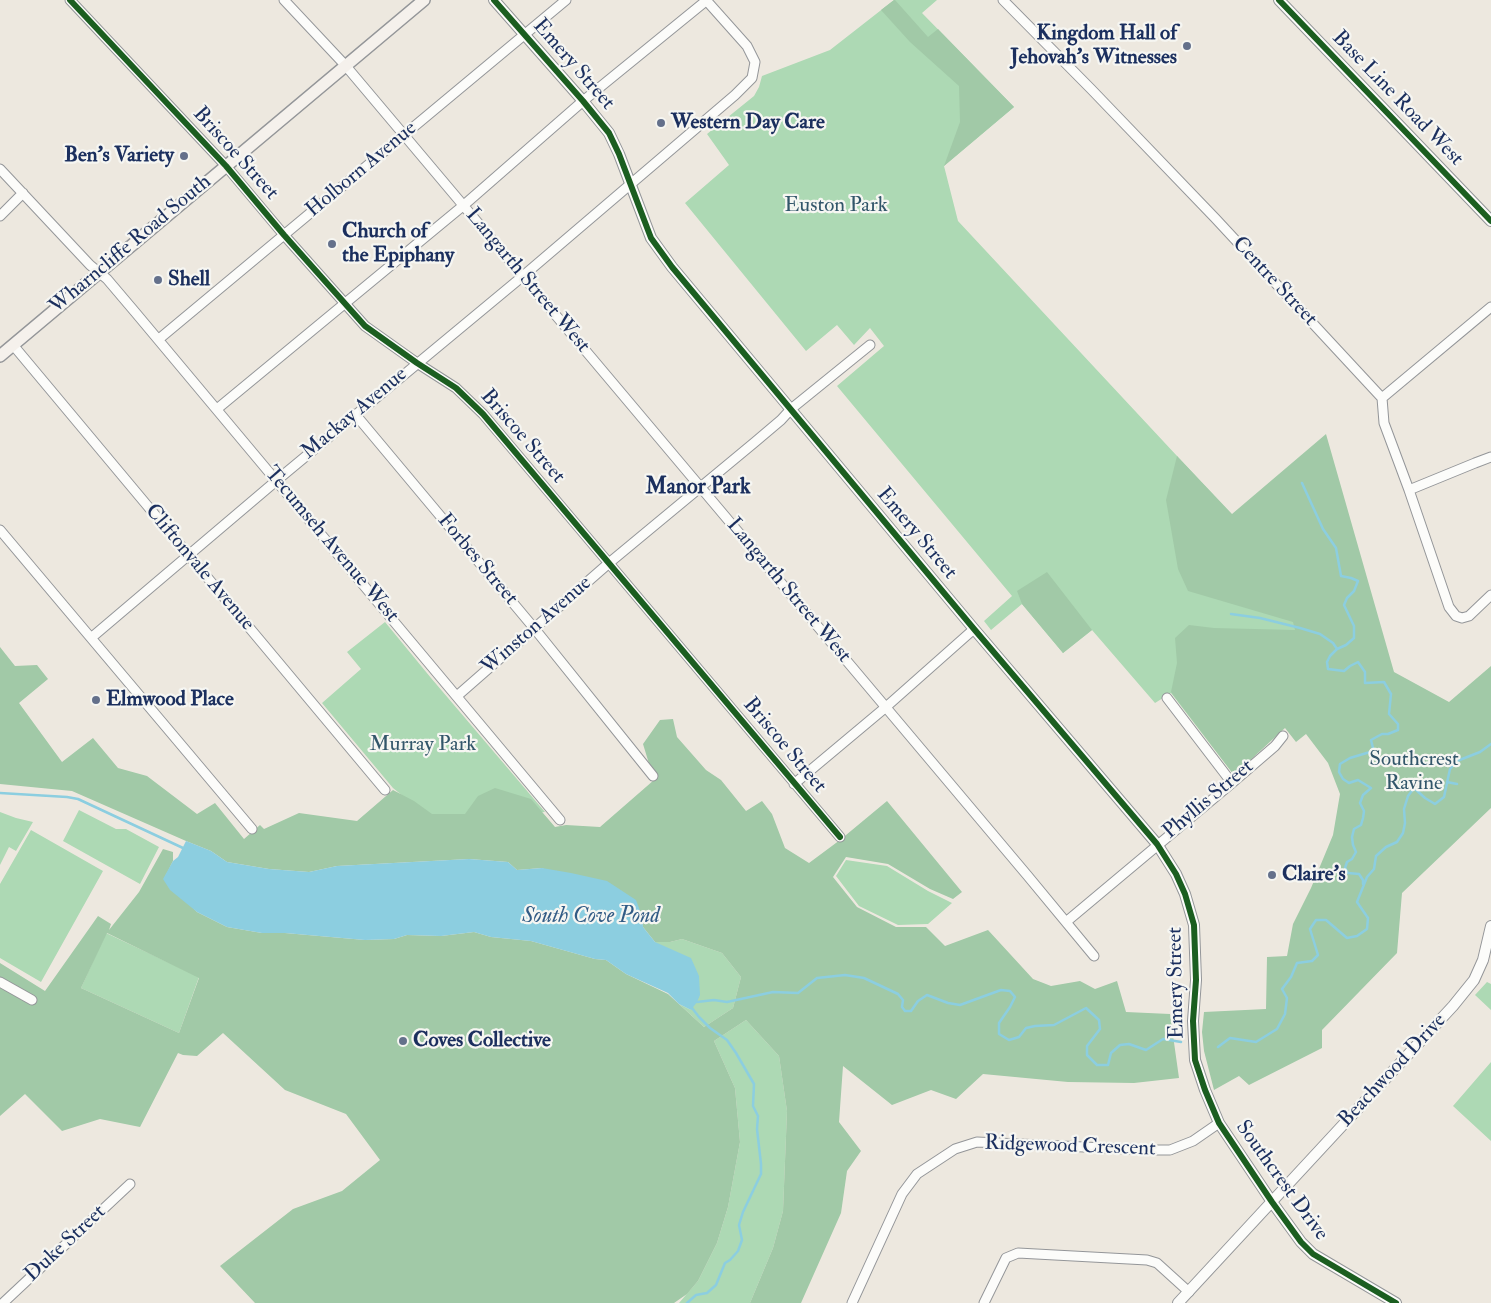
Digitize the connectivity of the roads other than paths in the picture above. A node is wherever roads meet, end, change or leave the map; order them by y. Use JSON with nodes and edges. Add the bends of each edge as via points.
{"nodes":[{"id":1,"x":70,"y":0,"type":"edge"},
{"id":2,"x":284,"y":0,"type":"edge"},
{"id":3,"x":424,"y":0,"type":"edge"},
{"id":4,"x":494,"y":0,"type":"edge"},
{"id":5,"x":566,"y":0,"type":"edge"},
{"id":6,"x":706,"y":0,"type":"edge"},
{"id":7,"x":1003,"y":0,"type":"edge"},
{"id":8,"x":1278,"y":0,"type":"edge"},
{"id":9,"x":525,"y":34,"type":"junction"},
{"id":10,"x":345,"y":65,"type":"junction"},
{"id":11,"x":583,"y":101,"type":"junction"},
{"id":12,"x":404,"y":135,"type":"junction"},
{"id":13,"x":226,"y":166,"type":"junction"},
{"id":14,"x":0,"y":169,"type":"edge"},
{"id":15,"x":631,"y":184,"type":"junction"},
{"id":16,"x":23,"y":193,"type":"junction"},
{"id":17,"x":464,"y":205,"type":"junction"},
{"id":18,"x":0,"y":216,"type":"edge"},
{"id":19,"x":1491,"y":221,"type":"edge"},
{"id":20,"x":284,"y":235,"type":"junction"},
{"id":21,"x":99,"y":272,"type":"junction"},
{"id":22,"x":523,"y":276,"type":"junction"},
{"id":23,"x":345,"y":304,"type":"junction"},
{"id":24,"x":1491,"y":306,"type":"edge"},
{"id":25,"x":158,"y":339,"type":"junction"},
{"id":26,"x":13,"y":345,"type":"junction"},
{"id":27,"x":870,"y":345,"type":"dead end"},
{"id":28,"x":0,"y":356,"type":"edge"},
{"id":29,"x":417,"y":363,"type":"junction"},
{"id":30,"x":1382,"y":398,"type":"junction"},
{"id":31,"x":216,"y":409,"type":"junction"},
{"id":32,"x":791,"y":409,"type":"junction"},
{"id":33,"x":356,"y":414,"type":"junction"},
{"id":34,"x":1491,"y":458,"type":"edge"},
{"id":35,"x":276,"y":480,"type":"junction"},
{"id":36,"x":700,"y":488,"type":"junction"},
{"id":37,"x":1409,"y":490,"type":"junction"},
{"id":38,"x":0,"y":530,"type":"edge"},
{"id":39,"x":189,"y":555,"type":"junction"},
{"id":40,"x":609,"y":563,"type":"junction"},
{"id":41,"x":1491,"y":595,"type":"edge"},
{"id":42,"x":534,"y":628,"type":"junction"},
{"id":43,"x":974,"y":629,"type":"junction"},
{"id":44,"x":91,"y":638,"type":"junction"},
{"id":45,"x":457,"y":696,"type":"junction"},
{"id":46,"x":1166,"y":698,"type":"dead end"},
{"id":47,"x":886,"y":707,"type":"junction"},
{"id":48,"x":1283,"y":736,"type":"dead end"},
{"id":49,"x":654,"y":776,"type":"dead end"},
{"id":50,"x":1232,"y":782,"type":"junction"},
{"id":51,"x":794,"y":784,"type":"junction"},
{"id":52,"x":385,"y":790,"type":"dead end"},
{"id":53,"x":560,"y":820,"type":"dead end"},
{"id":54,"x":252,"y":829,"type":"dead end"},
{"id":55,"x":840,"y":837,"type":"dead end"},
{"id":56,"x":1157,"y":844,"type":"junction"},
{"id":57,"x":1066,"y":922,"type":"junction"},
{"id":58,"x":1491,"y":926,"type":"edge"},
{"id":59,"x":1094,"y":956,"type":"dead end"},
{"id":60,"x":0,"y":982,"type":"edge"},
{"id":61,"x":32,"y":1000,"type":"dead end"},
{"id":62,"x":1219,"y":1123,"type":"junction"},
{"id":63,"x":130,"y":1184,"type":"dead end"},
{"id":64,"x":1272,"y":1202,"type":"junction"},
{"id":65,"x":1189,"y":1292,"type":"junction"},
{"id":66,"x":3,"y":1303,"type":"edge"},
{"id":67,"x":852,"y":1303,"type":"edge"},
{"id":68,"x":984,"y":1303,"type":"edge"},
{"id":69,"x":1178,"y":1303,"type":"edge"},
{"id":70,"x":1396,"y":1303,"type":"edge"}],
"edges":[{"from":1,"to":13,"type":"street","name":"Briscoe Street"},
{"from":2,"to":10,"type":"street","name":"Langarth Street West"},
{"from":3,"to":10,"type":"main road","name":"Wharncliffe Road South"},
{"from":4,"to":9,"type":"street","name":"Emery Street"},
{"from":5,"to":9,"type":"street","name":"Holborn Avenue"},
{"from":6,"to":11,"type":"street"},
{"from":6,"to":15,"type":"street","name":"Mackay Avenue","via":[[747,46],[756,62],[752,78]]},
{"from":7,"to":30,"type":"street","name":"Centre Street","via":[[1092,89]]},
{"from":8,"to":19,"type":"street","name":"Base Line Road West"},
{"from":9,"to":11,"type":"street","name":"Emery Street"},
{"from":9,"to":12,"type":"street","name":"Holborn Avenue"},
{"from":10,"to":12,"type":"street","name":"Langarth Street West"},
{"from":10,"to":13,"type":"main road","name":"Wharncliffe Road South"},
{"from":11,"to":15,"type":"street","name":"Emery Street","via":[[609,134]]},
{"from":11,"to":17,"type":"street"},
{"from":12,"to":17,"type":"street","name":"Langarth Street West"},
{"from":12,"to":20,"type":"street","name":"Holborn Avenue"},
{"from":13,"to":20,"type":"street","name":"Briscoe Street"},
{"from":13,"to":21,"type":"main road","name":"Wharncliffe Road South"},
{"from":14,"to":16,"type":"street","name":"Tecumseh Avenue West"},
{"from":15,"to":22,"type":"street","name":"Mackay Avenue"},
{"from":15,"to":32,"type":"street","name":"Emery Street","via":[[651,238],[662,254]]},
{"from":16,"to":18,"type":"street"},
{"from":16,"to":21,"type":"street","name":"Tecumseh Avenue West"},
{"from":17,"to":22,"type":"street","name":"Langarth Street West"},
{"from":17,"to":23,"type":"street"},
{"from":20,"to":23,"type":"street","name":"Briscoe Street"},
{"from":20,"to":25,"type":"street","name":"Holborn Avenue"},
{"from":21,"to":25,"type":"street","name":"Tecumseh Avenue West"},
{"from":21,"to":26,"type":"main road","name":"Wharncliffe Road South"},
{"from":22,"to":29,"type":"street","name":"Mackay Avenue"},
{"from":22,"to":36,"type":"street","name":"Langarth Street West"},
{"from":23,"to":29,"type":"street","name":"Briscoe Street","via":[[366,326]]},
{"from":23,"to":31,"type":"street"},
{"from":24,"to":30,"type":"street"},
{"from":25,"to":31,"type":"street","name":"Tecumseh Avenue West"},
{"from":26,"to":28,"type":"main road","name":"Wharncliffe Road South"},
{"from":26,"to":39,"type":"street","name":"Cliftonvale Avenue"},
{"from":27,"to":32,"type":"street","name":"Winston Avenue"},
{"from":29,"to":33,"type":"street","name":"Mackay Avenue"},
{"from":29,"to":40,"type":"street","name":"Briscoe Street","via":[[456,388],[483,414]]},
{"from":30,"to":37,"type":"street","via":[[1384,423]]},
{"from":31,"to":35,"type":"street","name":"Tecumseh Avenue West"},
{"from":32,"to":36,"type":"street","name":"Winston Avenue"},
{"from":32,"to":43,"type":"street","name":"Emery Street"},
{"from":33,"to":35,"type":"street","name":"Mackay Avenue"},
{"from":33,"to":42,"type":"street","name":"Forbes Street"},
{"from":34,"to":37,"type":"street"},
{"from":35,"to":39,"type":"street","name":"Mackay Avenue"},
{"from":35,"to":45,"type":"street","name":"Tecumseh Avenue West"},
{"from":36,"to":40,"type":"street","name":"Winston Avenue"},
{"from":36,"to":47,"type":"street","name":"Langarth Street West"},
{"from":37,"to":41,"type":"street","via":[[1449,607],[1456,616],[1469,616]]},
{"from":38,"to":44,"type":"street"},
{"from":39,"to":44,"type":"street","name":"Mackay Avenue"},
{"from":39,"to":52,"type":"street","name":"Cliftonvale Avenue"},
{"from":40,"to":42,"type":"street","name":"Winston Avenue"},
{"from":40,"to":51,"type":"street","name":"Briscoe Street"},
{"from":42,"to":45,"type":"street","name":"Winston Avenue"},
{"from":42,"to":49,"type":"street","name":"Forbes Street"},
{"from":43,"to":47,"type":"street"},
{"from":43,"to":56,"type":"street","name":"Emery Street"},
{"from":44,"to":54,"type":"street"},
{"from":45,"to":53,"type":"street","name":"Tecumseh Avenue West"},
{"from":46,"to":50,"type":"street"},
{"from":47,"to":51,"type":"street"},
{"from":47,"to":57,"type":"street","name":"Langarth Street West"},
{"from":48,"to":50,"type":"street","name":"Phyllis Street"},
{"from":50,"to":56,"type":"street","name":"Phyllis Street"},
{"from":51,"to":55,"type":"street","name":"Briscoe Street"},
{"from":56,"to":57,"type":"street","name":"Phyllis Street"},
{"from":56,"to":62,"type":"street","name":"Emery Street","via":[[1176,874],[1194,924],[1195,1060]]},
{"from":57,"to":59,"type":"street","name":"Langarth Street West"},
{"from":58,"to":64,"type":"street","name":"Beachwood Drive","via":[[1483,960],[1474,980]]},
{"from":60,"to":61,"type":"street"},
{"from":62,"to":64,"type":"street","name":"Southcrest Drive"},
{"from":62,"to":67,"type":"street","name":"Ridgewood Crescent","via":[[1193,1142],[1170,1150],[977,1142],[954,1149],[917,1174],[902,1194]]},
{"from":63,"to":66,"type":"street","name":"Duke Street"},
{"from":64,"to":65,"type":"street","name":"Beachwood Drive"},
{"from":64,"to":70,"type":"street","name":"Southcrest Drive","via":[[1313,1254]]},
{"from":65,"to":68,"type":"street","via":[[1158,1263],[1147,1260],[1018,1253],[1006,1258]]},
{"from":65,"to":69,"type":"street","name":"Beachwood Drive"}]}
